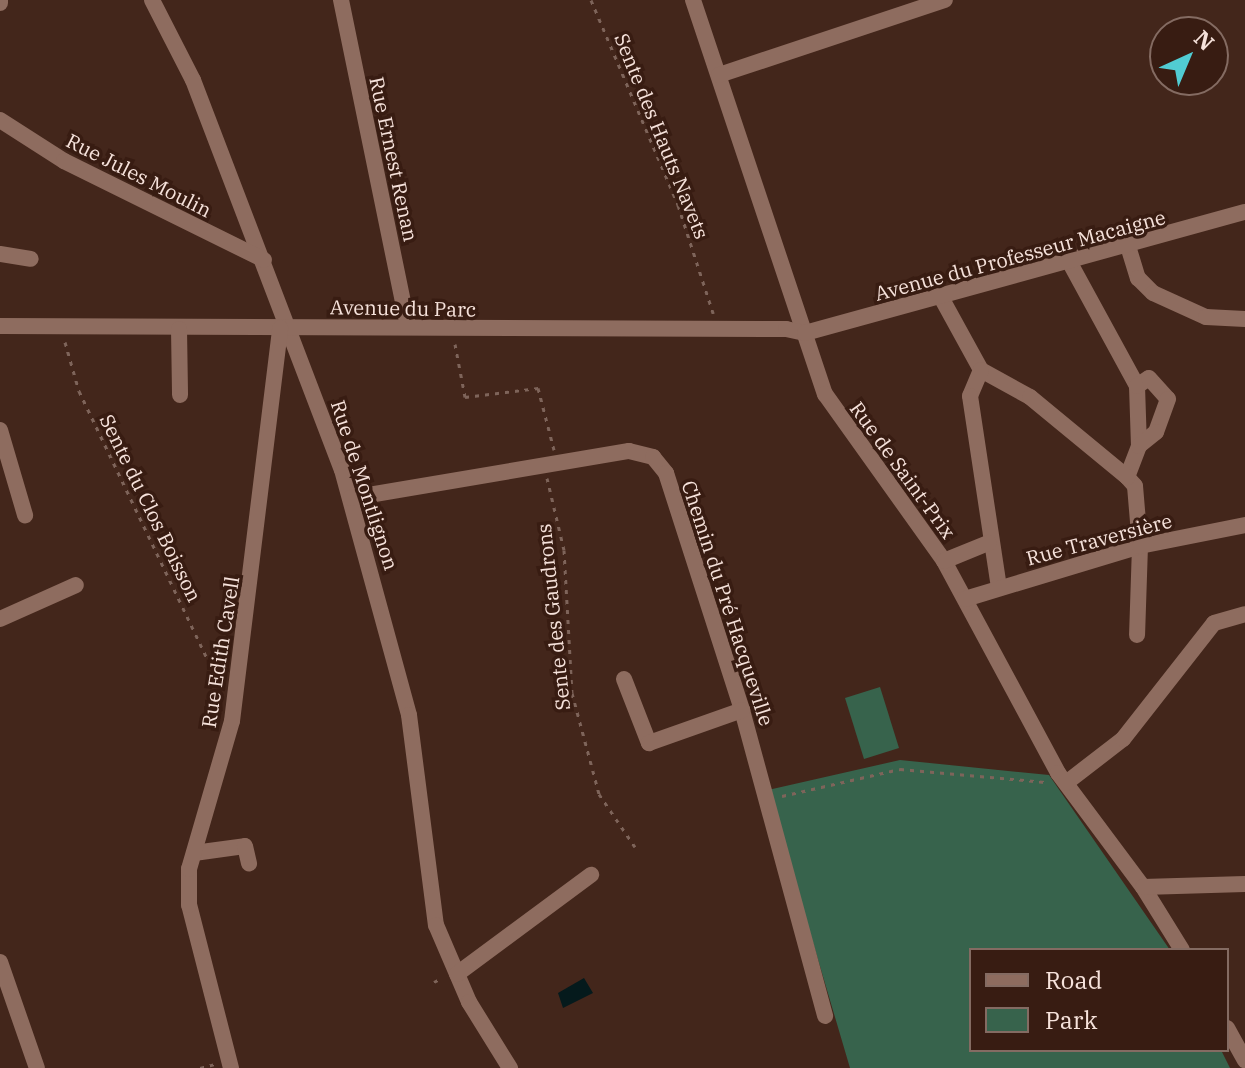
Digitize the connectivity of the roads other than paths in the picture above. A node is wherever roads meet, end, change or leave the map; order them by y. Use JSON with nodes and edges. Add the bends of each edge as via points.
{"nodes":[{"id":1,"x":152,"y":0,"type":"edge"},
{"id":2,"x":341,"y":0,"type":"edge"},
{"id":3,"x":693,"y":0,"type":"edge"},
{"id":4,"x":945,"y":0,"type":"edge"},
{"id":5,"x":719,"y":75,"type":"junction"},
{"id":6,"x":0,"y":120,"type":"edge"},
{"id":7,"x":1245,"y":212,"type":"edge"},
{"id":8,"x":1128,"y":246,"type":"junction"},
{"id":9,"x":0,"y":254,"type":"edge"},
{"id":10,"x":31,"y":259,"type":"dead end"},
{"id":11,"x":264,"y":260,"type":"junction"},
{"id":12,"x":1070,"y":263,"type":"junction"},
{"id":13,"x":942,"y":299,"type":"junction"},
{"id":14,"x":1245,"y":319,"type":"edge"},
{"id":15,"x":0,"y":326,"type":"edge"},
{"id":16,"x":408,"y":326,"type":"junction"},
{"id":17,"x":285,"y":328,"type":"junction"},
{"id":18,"x":179,"y":329,"type":"junction"},
{"id":19,"x":805,"y":333,"type":"junction"},
{"id":20,"x":981,"y":370,"type":"junction"},
{"id":21,"x":1137,"y":386,"type":"junction"},
{"id":22,"x":180,"y":395,"type":"dead end"},
{"id":23,"x":0,"y":430,"type":"edge"},
{"id":24,"x":1139,"y":446,"type":"junction"},
{"id":25,"x":1127,"y":477,"type":"junction"},
{"id":26,"x":351,"y":498,"type":"junction"},
{"id":27,"x":25,"y":515,"type":"dead end"},
{"id":28,"x":1245,"y":525,"type":"edge"},
{"id":29,"x":988,"y":543,"type":"junction"},
{"id":30,"x":1140,"y":546,"type":"junction"},
{"id":31,"x":944,"y":561,"type":"junction"},
{"id":32,"x":76,"y":585,"type":"dead end"},
{"id":33,"x":999,"y":588,"type":"junction"},
{"id":34,"x":965,"y":599,"type":"junction"},
{"id":35,"x":1245,"y":614,"type":"edge"},
{"id":36,"x":0,"y":619,"type":"edge"},
{"id":37,"x":1137,"y":635,"type":"dead end"},
{"id":38,"x":624,"y":679,"type":"dead end"},
{"id":39,"x":742,"y":710,"type":"junction"},
{"id":40,"x":1066,"y":783,"type":"junction"},
{"id":41,"x":194,"y":853,"type":"junction"},
{"id":42,"x":249,"y":864,"type":"dead end"},
{"id":43,"x":591,"y":875,"type":"dead end"},
{"id":44,"x":1245,"y":884,"type":"edge"},
{"id":45,"x":1143,"y":887,"type":"junction"},
{"id":46,"x":1181,"y":948,"type":"edge"},
{"id":47,"x":0,"y":962,"type":"edge"},
{"id":48,"x":457,"y":974,"type":"junction"},
{"id":49,"x":825,"y":1016,"type":"dead end"},
{"id":50,"x":1229,"y":1032,"type":"edge"},
{"id":51,"x":1245,"y":1060,"type":"edge"},
{"id":52,"x":37,"y":1068,"type":"edge"},
{"id":53,"x":231,"y":1068,"type":"edge"},
{"id":54,"x":510,"y":1068,"type":"edge"}],
"edges":[{"from":1,"to":11,"type":"street","name":"Rue de Montlignon","via":[[193,80]]},
{"from":2,"to":16,"type":"street","name":"Rue Ernest Renan"},
{"from":3,"to":5,"type":"street","name":"Rue de Saint-Prix"},
{"from":4,"to":5,"type":"street"},
{"from":5,"to":19,"type":"street","name":"Rue de Saint-Prix"},
{"from":6,"to":11,"type":"street","name":"Rue Jules Moulin","via":[[64,161]]},
{"from":7,"to":8,"type":"street","name":"Avenue du Professeur Macaigne"},
{"from":8,"to":12,"type":"street","name":"Avenue du Professeur Macaigne"},
{"from":8,"to":14,"type":"street","via":[[1138,278],[1153,293],[1206,317]]},
{"from":9,"to":10,"type":"street"},
{"from":11,"to":17,"type":"street","name":"Rue de Montlignon"},
{"from":12,"to":13,"type":"street","name":"Avenue du Professeur Macaigne"},
{"from":12,"to":21,"type":"street"},
{"from":13,"to":19,"type":"street","name":"Avenue du Professeur Macaigne"},
{"from":13,"to":20,"type":"street"},
{"from":15,"to":18,"type":"street","name":"Avenue du Parc"},
{"from":16,"to":17,"type":"street","name":"Avenue du Parc"},
{"from":16,"to":19,"type":"street","name":"Avenue du Parc"},
{"from":17,"to":18,"type":"street","name":"Avenue du Parc"},
{"from":17,"to":26,"type":"street","name":"Rue de Montlignon"},
{"from":17,"to":41,"type":"street","name":"Rue Edith Cavell","via":[[232,721]]},
{"from":18,"to":22,"type":"street"},
{"from":19,"to":31,"type":"street","name":"Rue de Saint-Prix","via":[[825,394],[851,437]]},
{"from":20,"to":25,"type":"street","via":[[1030,397]]},
{"from":20,"to":29,"type":"street","via":[[970,396]]},
{"from":21,"to":24,"type":"street"},
{"from":21,"to":24,"type":"street","via":[[1149,378],[1168,399],[1156,432]]},
{"from":23,"to":27,"type":"street"},
{"from":24,"to":25,"type":"street"},
{"from":25,"to":30,"type":"street","via":[[1135,486]]},
{"from":26,"to":39,"type":"street","name":"Chemin du Pré Hacqueville","via":[[629,451],[653,457],[666,473]]},
{"from":26,"to":48,"type":"street","name":"Rue de Montlignon","via":[[409,715],[436,925]]},
{"from":28,"to":30,"type":"street","name":"Rue Traversière"},
{"from":29,"to":31,"type":"street"},
{"from":29,"to":33,"type":"street"},
{"from":30,"to":33,"type":"street","name":"Rue Traversière"},
{"from":30,"to":37,"type":"street"},
{"from":31,"to":34,"type":"street","name":"Rue de Saint-Prix"},
{"from":32,"to":36,"type":"street"},
{"from":33,"to":34,"type":"street","name":"Rue Traversière"},
{"from":34,"to":40,"type":"street","name":"Rue de Saint-Prix"},
{"from":35,"to":40,"type":"street","via":[[1214,623],[1123,739]]},
{"from":38,"to":39,"type":"street","via":[[649,743]]},
{"from":39,"to":49,"type":"street","name":"Chemin du Pré Hacqueville"},
{"from":40,"to":45,"type":"street","name":"Rue de Saint-Prix"},
{"from":41,"to":42,"type":"street","via":[[245,846]]},
{"from":41,"to":53,"type":"street","name":"Rue Edith Cavell","via":[[189,905]]},
{"from":43,"to":48,"type":"street"},
{"from":44,"to":45,"type":"street"},
{"from":45,"to":46,"type":"street","name":"Rue de Saint-Prix"},
{"from":47,"to":52,"type":"street"},
{"from":48,"to":54,"type":"street","name":"Rue de Montlignon"},
{"from":50,"to":51,"type":"street"}]}
